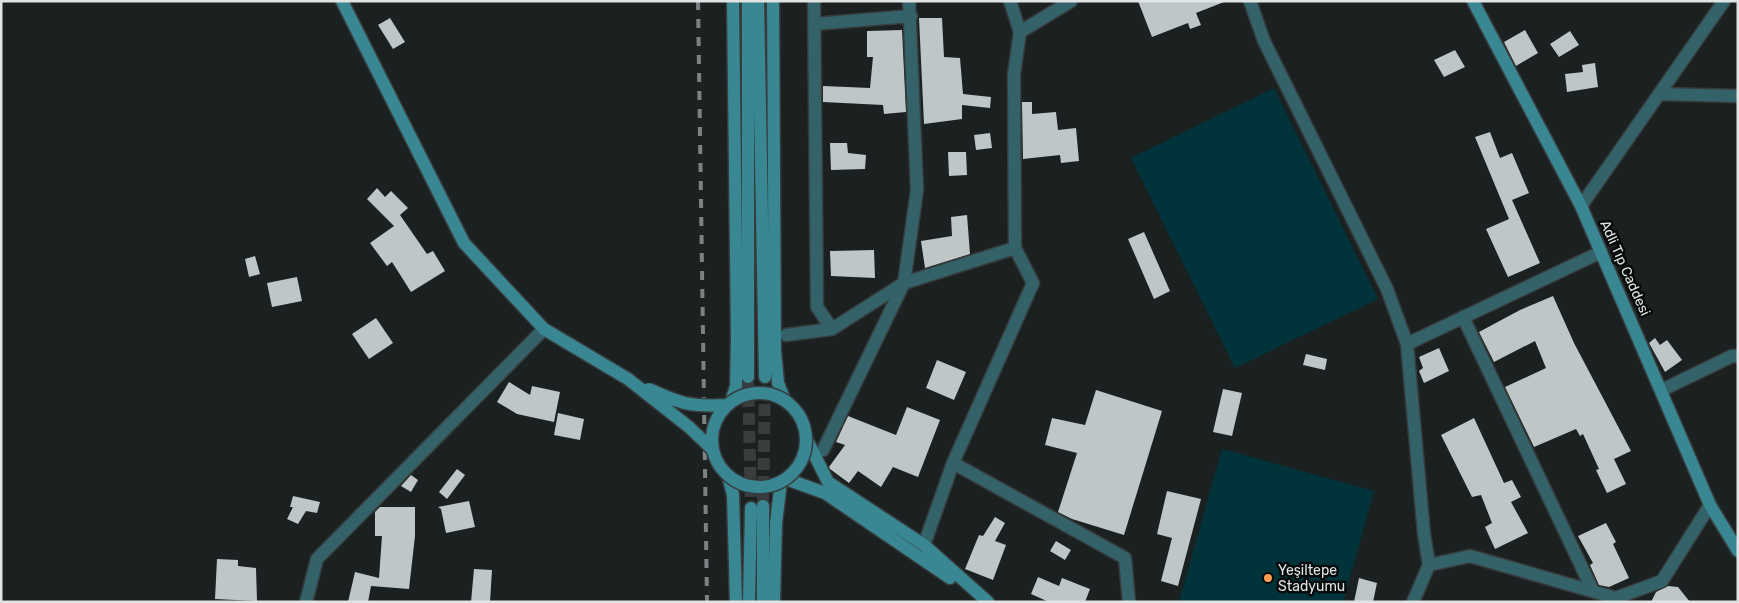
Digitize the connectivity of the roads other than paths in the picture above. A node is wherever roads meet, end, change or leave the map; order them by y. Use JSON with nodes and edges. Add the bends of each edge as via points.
{"nodes":[{"id":1,"x":342,"y":1,"type":"edge"},
{"id":2,"x":733,"y":1,"type":"edge"},
{"id":3,"x":748,"y":1,"type":"edge"},
{"id":4,"x":758,"y":1,"type":"edge"},
{"id":5,"x":773,"y":1,"type":"edge"},
{"id":6,"x":814,"y":1,"type":"edge"},
{"id":7,"x":909,"y":1,"type":"edge"},
{"id":8,"x":1010,"y":1,"type":"edge"},
{"id":9,"x":1072,"y":1,"type":"edge"},
{"id":10,"x":1250,"y":1,"type":"edge"},
{"id":11,"x":1473,"y":1,"type":"edge"},
{"id":12,"x":1724,"y":1,"type":"edge"},
{"id":13,"x":911,"y":16,"type":"junction"},
{"id":14,"x":814,"y":24,"type":"junction"},
{"id":15,"x":1020,"y":32,"type":"junction"},
{"id":16,"x":1660,"y":94,"type":"junction"},
{"id":17,"x":1738,"y":96,"type":"edge"},
{"id":18,"x":1581,"y":206,"type":"junction"},
{"id":19,"x":1015,"y":248,"type":"junction"},
{"id":20,"x":1601,"y":252,"type":"junction"},
{"id":21,"x":904,"y":283,"type":"junction"},
{"id":22,"x":1463,"y":318,"type":"junction"},
{"id":23,"x":544,"y":329,"type":"junction"},
{"id":24,"x":832,"y":329,"type":"junction"},
{"id":25,"x":786,"y":335,"type":"dead end"},
{"id":26,"x":1407,"y":344,"type":"junction"},
{"id":27,"x":1738,"y":356,"type":"edge"},
{"id":28,"x":748,"y":377,"type":"tunnel mouth"},
{"id":29,"x":765,"y":377,"type":"tunnel mouth"},
{"id":30,"x":628,"y":379,"type":"junction"},
{"id":31,"x":1662,"y":390,"type":"junction"},
{"id":32,"x":785,"y":401,"type":"junction"},
{"id":33,"x":729,"y":404,"type":"junction"},
{"id":34,"x":807,"y":440,"type":"junction"},
{"id":35,"x":712,"y":449,"type":"junction"},
{"id":36,"x":823,"y":450,"type":"dead end"},
{"id":37,"x":953,"y":463,"type":"junction"},
{"id":38,"x":728,"y":476,"type":"junction"},
{"id":39,"x":784,"y":481,"type":"junction"},
{"id":40,"x":1710,"y":505,"type":"junction"},
{"id":41,"x":894,"y":533,"type":"junction"},
{"id":42,"x":924,"y":545,"type":"junction"},
{"id":43,"x":1738,"y":552,"type":"edge"},
{"id":44,"x":1430,"y":565,"type":"junction"},
{"id":45,"x":1593,"y":591,"type":"junction"},
{"id":46,"x":770,"y":600,"type":"edge"},
{"id":47,"x":1617,"y":600,"type":"edge"},
{"id":48,"x":306,"y":602,"type":"edge"},
{"id":49,"x":736,"y":602,"type":"edge"},
{"id":50,"x":749,"y":602,"type":"edge"},
{"id":51,"x":986,"y":602,"type":"edge"},
{"id":52,"x":1129,"y":602,"type":"edge"},
{"id":53,"x":1413,"y":602,"type":"edge"}],
"edges":[{"from":1,"to":23,"type":"main road","via":[[464,243]]},
{"from":2,"to":33,"type":"main road","via":[[737,339],[736,386]]},
{"from":3,"to":28,"type":"main road"},
{"from":4,"to":29,"type":"main road"},
{"from":5,"to":32,"type":"main road","via":[[775,351],[778,383]]},
{"from":6,"to":14,"type":"street"},
{"from":7,"to":13,"type":"street"},
{"from":8,"to":15,"type":"street"},
{"from":9,"to":15,"type":"street"},
{"from":10,"to":26,"type":"street","via":[[1264,41],[1387,289]]},
{"from":11,"to":18,"type":"main road","name":"Adli Tıp Caddesi"},
{"from":12,"to":16,"type":"street"},
{"from":13,"to":14,"type":"street"},
{"from":13,"to":21,"type":"street","via":[[917,190]]},
{"from":14,"to":24,"type":"street","via":[[817,308]]},
{"from":15,"to":19,"type":"street","via":[[1014,74]]},
{"from":16,"to":17,"type":"street"},
{"from":16,"to":18,"type":"street"},
{"from":18,"to":20,"type":"main road","name":"Adli Tıp Caddesi"},
{"from":19,"to":21,"type":"street"},
{"from":19,"to":37,"type":"street","via":[[1033,282]]},
{"from":20,"to":22,"type":"street"},
{"from":20,"to":31,"type":"main road","name":"Adli Tıp Caddesi"},
{"from":21,"to":24,"type":"street"},
{"from":21,"to":36,"type":"street"},
{"from":22,"to":26,"type":"street"},
{"from":22,"to":45,"type":"street"},
{"from":23,"to":30,"type":"main road"},
{"from":23,"to":48,"type":"street","via":[[317,559]]},
{"from":24,"to":25,"type":"street"},
{"from":26,"to":44,"type":"street","via":[[1424,534]]},
{"from":27,"to":31,"type":"street"},
{"from":30,"to":33,"type":"main road","bridge":true,"via":[[675,401],[697,407]]},
{"from":30,"to":35,"type":"main road","bridge":true},
{"from":31,"to":40,"type":"main road","name":"Adli Tıp Caddesi"},
{"from":32,"to":33,"type":"main road","bridge":true,"via":[[771,394],[756,393]]},
{"from":32,"to":34,"type":"main road","bridge":true,"via":[[797,411]]},
{"from":33,"to":35,"type":"main road","bridge":true,"via":[[717,418],[712,433]]},
{"from":34,"to":39,"type":"main road","bridge":true,"via":[[805,455],[798,469]]},
{"from":34,"to":41,"type":"main road","via":[[828,482]]},
{"from":35,"to":38,"type":"main road","bridge":true},
{"from":37,"to":42,"type":"street"},
{"from":37,"to":52,"type":"street","via":[[1125,558]]},
{"from":38,"to":39,"type":"main road","bridge":true,"via":[[757,488]]},
{"from":38,"to":49,"type":"main road","via":[[733,495]]},
{"from":39,"to":41,"type":"main road","via":[[825,493]]},
{"from":39,"to":46,"type":"main road","via":[[776,523]]},
{"from":40,"to":43,"type":"main road","name":"Adli Tıp Caddesi"},
{"from":40,"to":47,"type":"street","via":[[1662,581]]},
{"from":41,"to":42,"type":"main road"},
{"from":41,"to":51,"type":"main road"},
{"from":42,"to":51,"type":"main road"},
{"from":44,"to":45,"type":"street","via":[[1470,556]]},
{"from":44,"to":53,"type":"street"},
{"from":45,"to":47,"type":"street"},
{"from":46,"to":50,"type":"main road","via":[[757,507]]}]}
